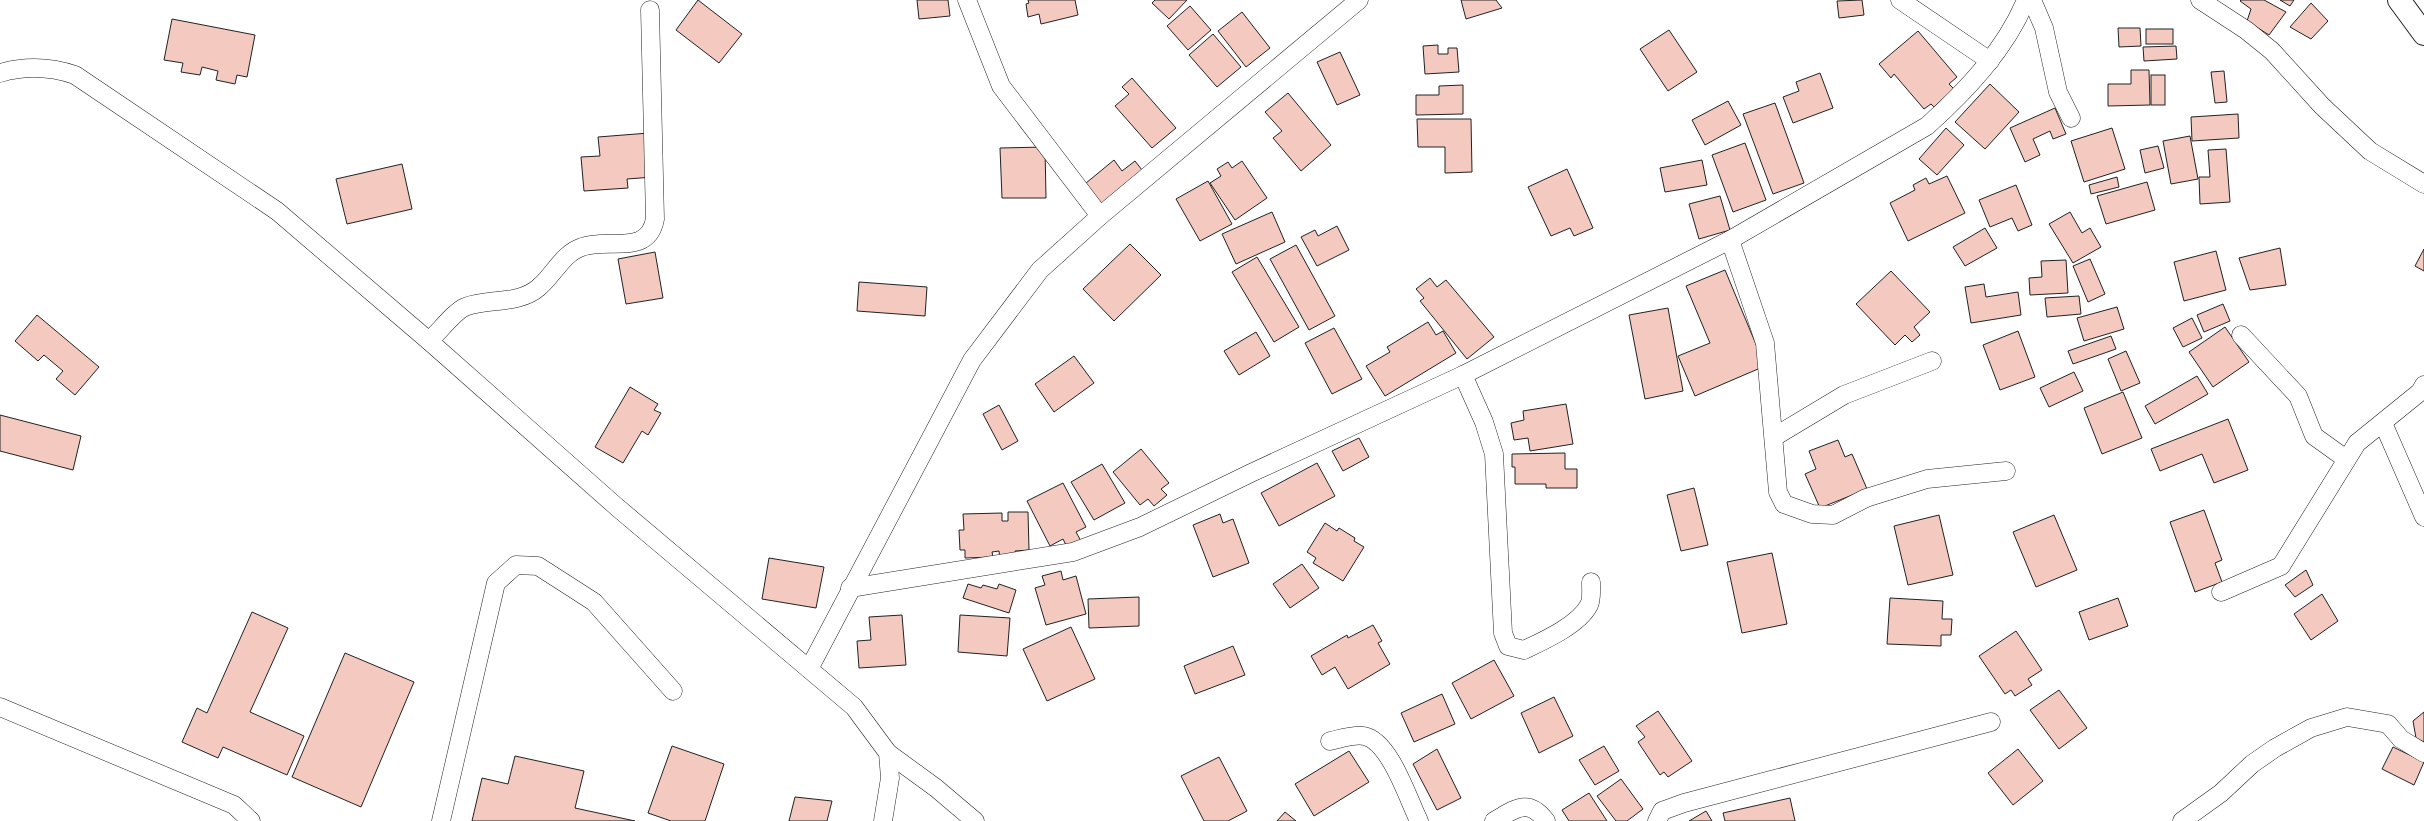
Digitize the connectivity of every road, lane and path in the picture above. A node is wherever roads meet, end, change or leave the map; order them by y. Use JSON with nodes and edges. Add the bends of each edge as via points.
{"nodes":[{"id":1,"x":967,"y":0,"type":"edge"},
{"id":2,"x":1360,"y":0,"type":"edge"},
{"id":3,"x":1900,"y":0,"type":"edge"},
{"id":4,"x":2026,"y":0,"type":"edge"},
{"id":5,"x":2032,"y":0,"type":"edge"},
{"id":6,"x":2200,"y":0,"type":"edge"},
{"id":7,"x":2399,"y":0,"type":"edge"},
{"id":8,"x":650,"y":10,"type":"dead end"},
{"id":9,"x":2424,"y":34,"type":"edge"},
{"id":10,"x":1990,"y":61,"type":"junction"},
{"id":11,"x":5,"y":68,"type":"edge"},
{"id":12,"x":2071,"y":118,"type":"dead end"},
{"id":13,"x":2424,"y":184,"type":"edge"},
{"id":14,"x":1100,"y":216,"type":"junction"},
{"id":15,"x":1730,"y":240,"type":"junction"},
{"id":16,"x":2241,"y":335,"type":"dead end"},
{"id":17,"x":430,"y":341,"type":"junction"},
{"id":18,"x":1932,"y":361,"type":"dead end"},
{"id":19,"x":1463,"y":375,"type":"junction"},
{"id":20,"x":2424,"y":385,"type":"edge"},
{"id":21,"x":2383,"y":423,"type":"junction"},
{"id":22,"x":1774,"y":437,"type":"junction"},
{"id":23,"x":2346,"y":459,"type":"junction"},
{"id":24,"x":2006,"y":471,"type":"dead end"},
{"id":25,"x":2424,"y":518,"type":"edge"},
{"id":26,"x":1591,"y":582,"type":"dead end"},
{"id":27,"x":850,"y":588,"type":"junction"},
{"id":28,"x":2220,"y":592,"type":"dead end"},
{"id":29,"x":809,"y":669,"type":"junction"},
{"id":30,"x":673,"y":691,"type":"dead end"},
{"id":31,"x":0,"y":707,"type":"edge"},
{"id":32,"x":1991,"y":722,"type":"dead end"},
{"id":33,"x":1330,"y":741,"type":"dead end"},
{"id":34,"x":888,"y":753,"type":"junction"},
{"id":35,"x":2424,"y":753,"type":"edge"},
{"id":36,"x":251,"y":821,"type":"edge"},
{"id":37,"x":441,"y":821,"type":"edge"},
{"id":38,"x":883,"y":821,"type":"edge"},
{"id":39,"x":975,"y":821,"type":"edge"},
{"id":40,"x":1419,"y":821,"type":"edge"},
{"id":41,"x":1494,"y":821,"type":"edge"},
{"id":42,"x":1546,"y":821,"type":"edge"},
{"id":43,"x":1657,"y":821,"type":"edge"},
{"id":44,"x":2182,"y":821,"type":"edge"}],
"edges":[{"from":1,"to":14,"type":"street","via":[[1001,86]]},
{"from":2,"to":14,"type":"street"},
{"from":3,"to":10,"type":"street"},
{"from":4,"to":10,"type":"street"},
{"from":5,"to":12,"type":"street","via":[[2044,28],[2058,92]]},
{"from":6,"to":13,"type":"street","via":[[2272,50],[2322,106],[2370,151]]},
{"from":7,"to":9,"type":"street"},
{"from":8,"to":17,"type":"street","via":[[653,231],[641,241],[584,246],[573,250],[537,289],[512,299],[463,307]]},
{"from":10,"to":15,"type":"street","via":[[1927,126]]},
{"from":11,"to":17,"type":"street","via":[[58,69],[75,75],[277,211]]},
{"from":14,"to":27,"type":"street","via":[[1040,270],[972,360]]},
{"from":15,"to":19,"type":"street"},
{"from":15,"to":22,"type":"street","via":[[1765,343]]},
{"from":16,"to":23,"type":"street","via":[[2298,396],[2314,436]]},
{"from":17,"to":29,"type":"street","via":[[618,508]]},
{"from":18,"to":22,"type":"street","via":[[1844,395]]},
{"from":19,"to":26,"type":"street","via":[[1494,454],[1503,633],[1508,646],[1524,650],[1551,637],[1581,615],[1590,604]]},
{"from":19,"to":27,"type":"street","via":[[1140,527],[1073,552]]},
{"from":20,"to":21,"type":"street"},
{"from":21,"to":23,"type":"street","via":[[2357,443]]},
{"from":21,"to":25,"type":"street"},
{"from":22,"to":24,"type":"street","via":[[1778,492],[1784,504],[1812,514],[1833,515],[1866,498],[1926,479]]},
{"from":23,"to":28,"type":"street","via":[[2281,566]]},
{"from":27,"to":29,"type":"street"},
{"from":29,"to":34,"type":"street","via":[[854,707]]},
{"from":30,"to":37,"type":"street","via":[[594,602],[538,566],[516,565],[496,583]]},
{"from":31,"to":36,"type":"street","via":[[234,805]]},
{"from":32,"to":43,"type":"street","via":[[1684,803],[1662,811]]},
{"from":33,"to":40,"type":"street","via":[[1362,736],[1374,739],[1384,749]]},
{"from":34,"to":38,"type":"street","via":[[890,778]]},
{"from":34,"to":39,"type":"street"},
{"from":35,"to":44,"type":"street","via":[[2402,739],[2388,724],[2347,717],[2311,728],[2275,748],[2252,764],[2222,793]]},
{"from":41,"to":42,"type":"street","via":[[1516,808],[1527,806],[1539,812]]}]}
